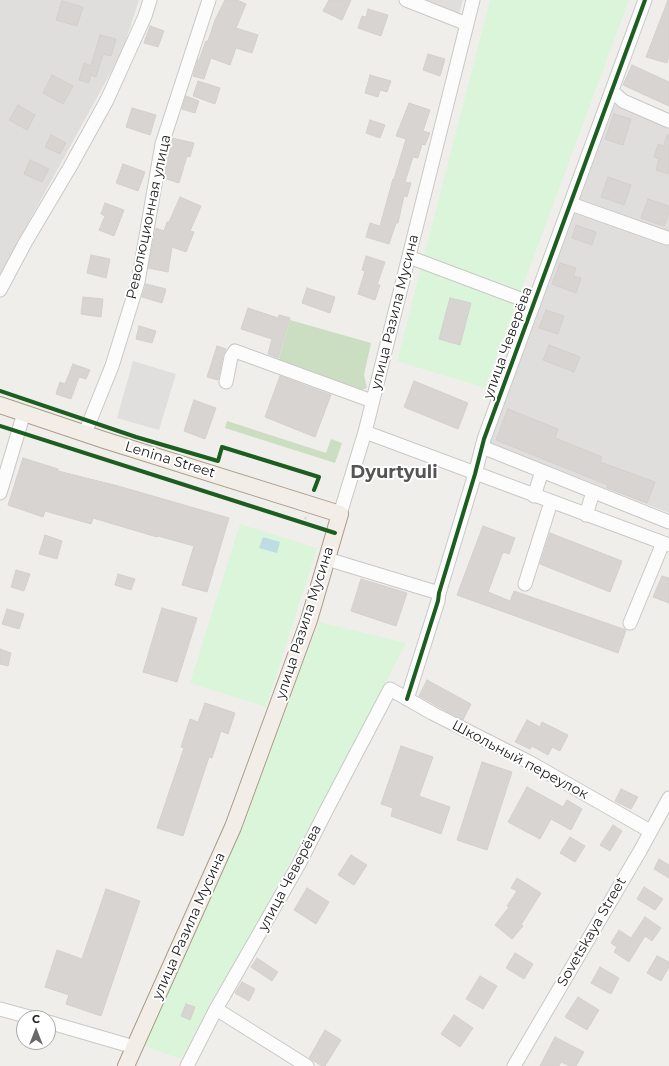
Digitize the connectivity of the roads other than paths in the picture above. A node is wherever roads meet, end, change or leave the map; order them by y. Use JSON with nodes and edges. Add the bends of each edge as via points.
{"nodes":[{"id":1,"x":150,"y":0,"type":"edge"},
{"id":2,"x":209,"y":0,"type":"edge"},
{"id":3,"x":406,"y":0,"type":"edge"},
{"id":4,"x":473,"y":0,"type":"edge"},
{"id":5,"x":645,"y":0,"type":"edge"},
{"id":6,"x":467,"y":24,"type":"junction"},
{"id":7,"x":613,"y":92,"type":"junction"},
{"id":8,"x":669,"y":121,"type":"edge"},
{"id":9,"x":571,"y":204,"type":"junction"},
{"id":10,"x":667,"y":238,"type":"dead end"},
{"id":11,"x":408,"y":257,"type":"junction"},
{"id":12,"x":0,"y":290,"type":"edge"},
{"id":13,"x":534,"y":304,"type":"junction"},
{"id":14,"x":226,"y":382,"type":"dead end"},
{"id":15,"x":372,"y":401,"type":"junction"},
{"id":16,"x":0,"y":405,"type":"edge"},
{"id":17,"x":24,"y":413,"type":"junction"},
{"id":18,"x":365,"y":432,"type":"junction"},
{"id":19,"x":85,"y":433,"type":"junction"},
{"id":20,"x":482,"y":448,"type":"junction"},
{"id":21,"x":542,"y":471,"type":"junction"},
{"id":22,"x":475,"y":474,"type":"junction"},
{"id":23,"x":593,"y":492,"type":"junction"},
{"id":24,"x":0,"y":493,"type":"edge"},
{"id":25,"x":534,"y":496,"type":"junction"},
{"id":26,"x":551,"y":502,"type":"junction"},
{"id":27,"x":648,"y":513,"type":"junction"},
{"id":28,"x":340,"y":514,"type":"junction"},
{"id":29,"x":586,"y":515,"type":"junction"},
{"id":30,"x":669,"y":522,"type":"edge"},
{"id":31,"x":640,"y":535,"type":"junction"},
{"id":32,"x":666,"y":544,"type":"edge"},
{"id":33,"x":327,"y":559,"type":"junction"},
{"id":34,"x":525,"y":584,"type":"dead end"},
{"id":35,"x":439,"y":593,"type":"junction"},
{"id":36,"x":630,"y":623,"type":"dead end"},
{"id":37,"x":390,"y":689,"type":"joint"},
{"id":38,"x":407,"y":699,"type":"junction"},
{"id":39,"x":669,"y":798,"type":"edge"},
{"id":40,"x":650,"y":831,"type":"junction"},
{"id":41,"x":0,"y":1008,"type":"edge"},
{"id":42,"x":216,"y":1009,"type":"junction"},
{"id":43,"x":16,"y":1013,"type":"edge"},
{"id":44,"x":56,"y":1024,"type":"edge"},
{"id":45,"x":134,"y":1047,"type":"junction"},
{"id":46,"x":126,"y":1066,"type":"edge"},
{"id":47,"x":187,"y":1066,"type":"edge"},
{"id":48,"x":307,"y":1066,"type":"edge"},
{"id":49,"x":514,"y":1066,"type":"edge"}],
"edges":[{"from":1,"to":12,"type":"street","via":[[107,100]]},
{"from":2,"to":19,"type":"street","name":"Революционная улица","via":[[162,144],[138,282],[112,366]]},
{"from":3,"to":6,"type":"street"},
{"from":4,"to":6,"type":"street","name":"улица Разила Мусина"},
{"from":5,"to":7,"type":"street","name":"улица Чеверёва"},
{"from":6,"to":11,"type":"street","name":"улица Разила Мусина"},
{"from":7,"to":8,"type":"street","via":[[623,101]]},
{"from":7,"to":9,"type":"street","name":"улица Чеверёва"},
{"from":9,"to":10,"type":"street"},
{"from":9,"to":13,"type":"street","name":"улица Чеверёва"},
{"from":11,"to":13,"type":"street"},
{"from":11,"to":15,"type":"street","name":"улица Разила Мусина"},
{"from":13,"to":20,"type":"street","name":"улица Чеверёва"},
{"from":14,"to":15,"type":"street","via":[[231,357],[235,351]]},
{"from":15,"to":18,"type":"street","name":"улица Разила Мусина"},
{"from":16,"to":17,"type":"main road","name":"Lenina Street"},
{"from":17,"to":19,"type":"main road","name":"Lenina Street"},
{"from":17,"to":24,"type":"street"},
{"from":18,"to":22,"type":"street"},
{"from":18,"to":28,"type":"street","name":"улица Разила Мусина"},
{"from":19,"to":28,"type":"main road","name":"Lenina Street"},
{"from":20,"to":21,"type":"street"},
{"from":20,"to":22,"type":"street","name":"улица Чеверёва"},
{"from":21,"to":23,"type":"street"},
{"from":21,"to":25,"type":"street"},
{"from":22,"to":25,"type":"street"},
{"from":22,"to":35,"type":"street","name":"улица Чеверёва"},
{"from":23,"to":27,"type":"street"},
{"from":23,"to":29,"type":"street"},
{"from":25,"to":26,"type":"street"},
{"from":26,"to":29,"type":"street"},
{"from":26,"to":34,"type":"street"},
{"from":27,"to":30,"type":"street"},
{"from":27,"to":31,"type":"street"},
{"from":28,"to":33,"type":"main road","name":"улица Разила Мусина"},
{"from":29,"to":31,"type":"street"},
{"from":31,"to":32,"type":"street"},
{"from":32,"to":36,"type":"street"},
{"from":33,"to":35,"type":"street"},
{"from":33,"to":45,"type":"main road","name":"улица Разила Мусина","via":[[309,620],[233,827]]},
{"from":35,"to":38,"type":"street","name":"улица Чеверёва"},
{"from":37,"to":38,"type":"street","name":"Школьный переулок"},
{"from":37,"to":42,"type":"street","name":"улица Чеверёва","via":[[299,864]]},
{"from":38,"to":40,"type":"street","name":"Школьный переулок","via":[[529,762]]},
{"from":39,"to":40,"type":"street","name":"Sovetskaya Street"},
{"from":40,"to":49,"type":"street","name":"Sovetskaya Street"},
{"from":41,"to":43,"type":"street"},
{"from":42,"to":47,"type":"street","name":"улица Чеверёва"},
{"from":42,"to":48,"type":"street"},
{"from":44,"to":45,"type":"street"},
{"from":45,"to":46,"type":"main road","name":"улица Разила Мусина"}]}
